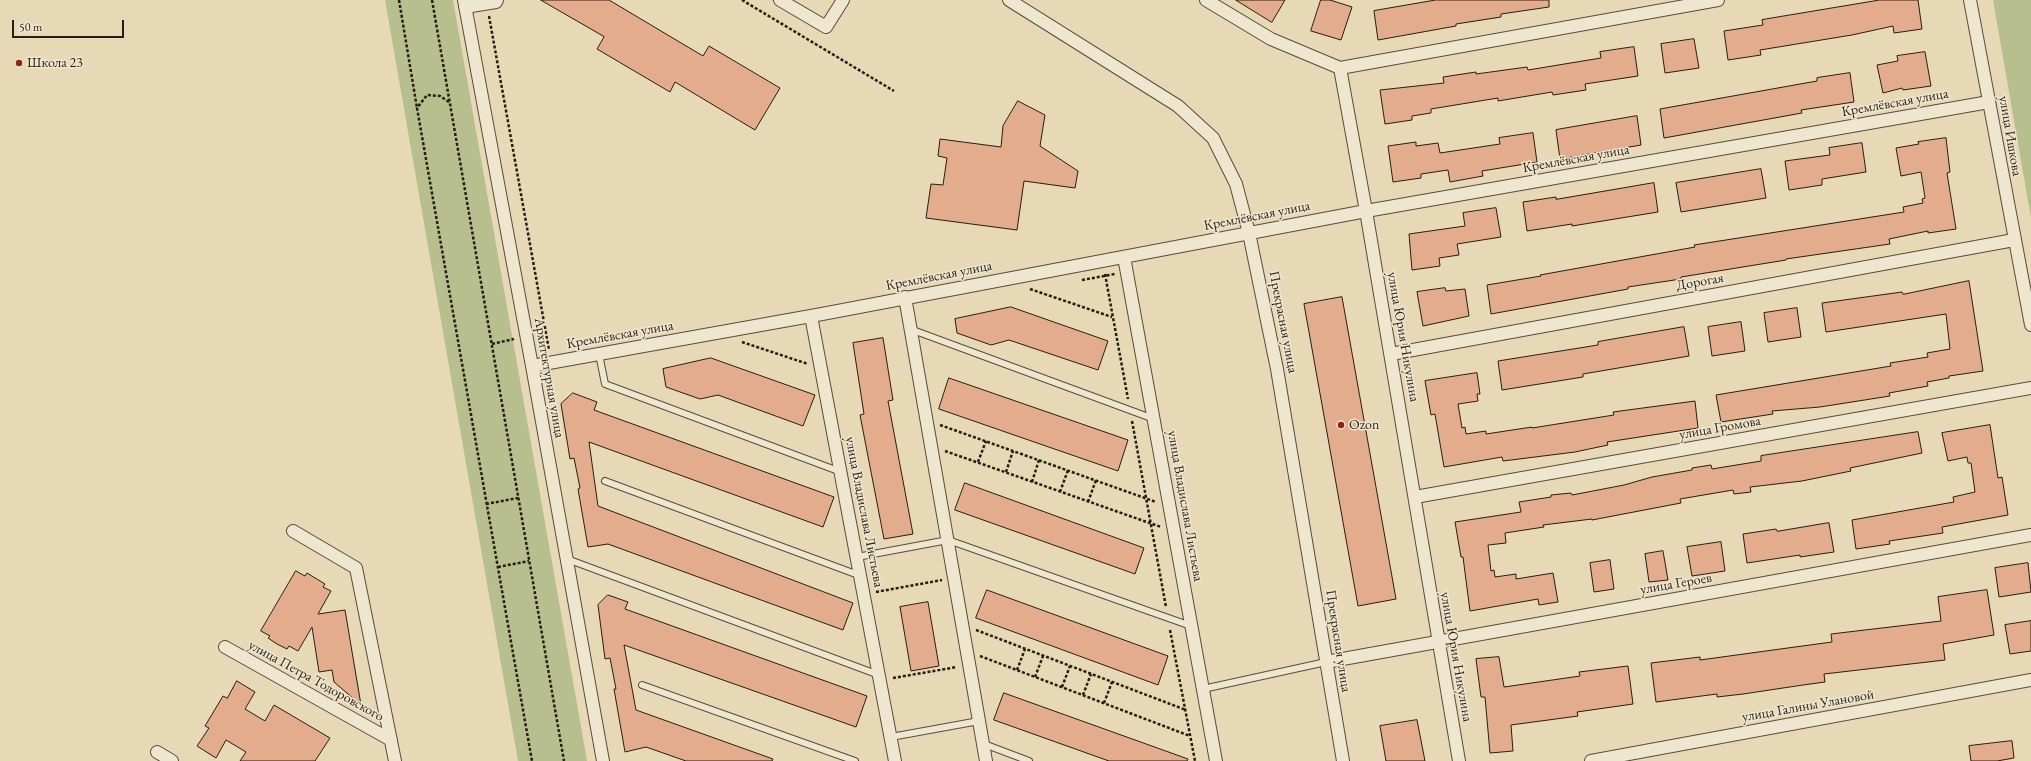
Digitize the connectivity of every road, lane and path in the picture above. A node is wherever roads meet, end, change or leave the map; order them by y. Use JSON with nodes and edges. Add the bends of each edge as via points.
{"nodes":[{"id":1,"x":399,"y":0,"type":"edge"},
{"id":2,"x":432,"y":0,"type":"edge"},
{"id":3,"x":742,"y":0,"type":"edge"},
{"id":4,"x":780,"y":0,"type":"edge"},
{"id":5,"x":843,"y":0,"type":"edge"},
{"id":6,"x":1009,"y":0,"type":"edge"},
{"id":7,"x":1206,"y":0,"type":"edge"},
{"id":8,"x":1718,"y":0,"type":"edge"},
{"id":9,"x":1970,"y":0,"type":"edge"},
{"id":10,"x":492,"y":2,"type":"edge"},
{"id":11,"x":464,"y":3,"type":"edge"},
{"id":12,"x":1340,"y":68,"type":"junction"},
{"id":13,"x":894,"y":91,"type":"dead end"},
{"id":14,"x":450,"y":102,"type":"junction"},
{"id":15,"x":1989,"y":102,"type":"junction"},
{"id":16,"x":417,"y":108,"type":"junction"},
{"id":17,"x":1366,"y":211,"type":"junction"},
{"id":18,"x":1249,"y":233,"type":"junction"},
{"id":19,"x":2014,"y":240,"type":"junction"},
{"id":20,"x":1124,"y":256,"type":"junction"},
{"id":21,"x":1102,"y":261,"type":"junction"},
{"id":22,"x":1023,"y":286,"type":"dead end"},
{"id":23,"x":905,"y":297,"type":"junction"},
{"id":24,"x":812,"y":316,"type":"junction"},
{"id":25,"x":1112,"y":317,"type":"junction"},
{"id":26,"x":2031,"y":325,"type":"edge"},
{"id":27,"x":910,"y":329,"type":"junction"},
{"id":28,"x":740,"y":342,"type":"dead end"},
{"id":29,"x":599,"y":354,"type":"junction"},
{"id":30,"x":1391,"y":354,"type":"junction"},
{"id":31,"x":551,"y":362,"type":"junction"},
{"id":32,"x":532,"y":366,"type":"junction"},
{"id":33,"x":822,"y":369,"type":"junction"},
{"id":34,"x":2031,"y":388,"type":"edge"},
{"id":35,"x":1130,"y":410,"type":"junction"},
{"id":36,"x":1154,"y":419,"type":"junction"},
{"id":37,"x":926,"y":420,"type":"junction"},
{"id":38,"x":986,"y":441,"type":"junction"},
{"id":39,"x":931,"y":446,"type":"junction"},
{"id":40,"x":1013,"y":451,"type":"junction"},
{"id":41,"x":1039,"y":460,"type":"junction"},
{"id":42,"x":978,"y":462,"type":"junction"},
{"id":43,"x":1068,"y":470,"type":"junction"},
{"id":44,"x":841,"y":472,"type":"junction"},
{"id":45,"x":1006,"y":472,"type":"junction"},
{"id":46,"x":1096,"y":480,"type":"junction"},
{"id":47,"x":605,"y":481,"type":"dead end"},
{"id":48,"x":1032,"y":482,"type":"junction"},
{"id":49,"x":1060,"y":492,"type":"junction"},
{"id":50,"x":1415,"y":497,"type":"junction"},
{"id":51,"x":518,"y":498,"type":"junction"},
{"id":52,"x":1146,"y":498,"type":"junction"},
{"id":53,"x":1088,"y":502,"type":"junction"},
{"id":54,"x":486,"y":504,"type":"junction"},
{"id":55,"x":1170,"y":506,"type":"junction"},
{"id":56,"x":1151,"y":524,"type":"junction"},
{"id":57,"x":293,"y":530,"type":"dead end"},
{"id":58,"x":1174,"y":532,"type":"junction"},
{"id":59,"x":2031,"y":535,"type":"edge"},
{"id":60,"x":948,"y":540,"type":"junction"},
{"id":61,"x":857,"y":557,"type":"junction"},
{"id":62,"x":567,"y":559,"type":"junction"},
{"id":63,"x":529,"y":561,"type":"junction"},
{"id":64,"x":498,"y":567,"type":"junction"},
{"id":65,"x":861,"y":576,"type":"junction"},
{"id":66,"x":954,"y":577,"type":"junction"},
{"id":67,"x":864,"y":595,"type":"junction"},
{"id":68,"x":1168,"y":617,"type":"junction"},
{"id":69,"x":962,"y":625,"type":"junction"},
{"id":70,"x":1191,"y":626,"type":"junction"},
{"id":71,"x":1438,"y":642,"type":"junction"},
{"id":72,"x":225,"y":647,"type":"dead end"},
{"id":73,"x":1025,"y":649,"type":"junction"},
{"id":74,"x":967,"y":651,"type":"junction"},
{"id":75,"x":1043,"y":656,"type":"junction"},
{"id":76,"x":1326,"y":662,"type":"junction"},
{"id":77,"x":969,"y":664,"type":"junction"},
{"id":78,"x":1070,"y":666,"type":"junction"},
{"id":79,"x":1017,"y":670,"type":"junction"},
{"id":80,"x":1091,"y":674,"type":"junction"},
{"id":81,"x":1035,"y":677,"type":"junction"},
{"id":82,"x":880,"y":678,"type":"junction"},
{"id":83,"x":2031,"y":680,"type":"edge"},
{"id":84,"x":1112,"y":682,"type":"junction"},
{"id":85,"x":642,"y":685,"type":"dead end"},
{"id":86,"x":1062,"y":687,"type":"junction"},
{"id":87,"x":1203,"y":689,"type":"junction"},
{"id":88,"x":1083,"y":695,"type":"junction"},
{"id":89,"x":1104,"y":703,"type":"junction"},
{"id":90,"x":1186,"y":710,"type":"junction"},
{"id":91,"x":979,"y":721,"type":"junction"},
{"id":92,"x":1190,"y":736,"type":"junction"},
{"id":93,"x":891,"y":737,"type":"junction"},
{"id":94,"x":391,"y":740,"type":"junction"},
{"id":95,"x":983,"y":744,"type":"junction"},
{"id":96,"x":157,"y":752,"type":"dead end"},
{"id":97,"x":172,"y":761,"type":"edge"},
{"id":98,"x":395,"y":761,"type":"edge"},
{"id":99,"x":532,"y":761,"type":"edge"},
{"id":100,"x":564,"y":761,"type":"edge"},
{"id":101,"x":603,"y":761,"type":"edge"},
{"id":102,"x":855,"y":761,"type":"edge"},
{"id":103,"x":895,"y":761,"type":"edge"},
{"id":104,"x":986,"y":761,"type":"edge"},
{"id":105,"x":1029,"y":761,"type":"edge"},
{"id":106,"x":1195,"y":761,"type":"edge"},
{"id":107,"x":1216,"y":761,"type":"edge"},
{"id":108,"x":1343,"y":761,"type":"edge"},
{"id":109,"x":1459,"y":761,"type":"edge"},
{"id":110,"x":1591,"y":761,"type":"edge"}],
"edges":[{"from":1,"to":16,"type":"path"},
{"from":2,"to":14,"type":"path"},
{"from":3,"to":13,"type":"path"},
{"from":4,"to":5,"type":"street","via":[[826,27]]},
{"from":6,"to":18,"type":"street","name":"Прекрасная улица","via":[[1178,106],[1213,138],[1236,184]]},
{"from":7,"to":12,"type":"street","via":[[1271,39]]},
{"from":8,"to":12,"type":"street"},
{"from":9,"to":15,"type":"street","name":"улица Ишкова"},
{"from":10,"to":11,"type":"street"},
{"from":10,"to":31,"type":"path"},
{"from":11,"to":32,"type":"street","name":"Архитектурная улица"},
{"from":12,"to":17,"type":"street","name":"улица Юрия Никулина"},
{"from":14,"to":16,"type":"path","via":[[440,96],[427,95]]},
{"from":14,"to":51,"type":"path"},
{"from":15,"to":17,"type":"street","name":"Кремлёвская улица"},
{"from":15,"to":19,"type":"street","name":"улица Ишкова"},
{"from":16,"to":54,"type":"path"},
{"from":17,"to":18,"type":"street","name":"Кремлёвская улица"},
{"from":17,"to":30,"type":"street","name":"улица Юрия Никулина"},
{"from":18,"to":20,"type":"street","name":"Кремлёвская улица"},
{"from":18,"to":76,"type":"street","name":"Прекрасная улица","via":[[1277,368]]},
{"from":19,"to":26,"type":"street","name":"улица Ишкова"},
{"from":19,"to":30,"type":"street","name":"Дорогая"},
{"from":20,"to":21,"type":"street","name":"Кремлёвская улица"},
{"from":20,"to":36,"type":"street","name":"улица Владислава Листьева"},
{"from":21,"to":23,"type":"street","name":"Кремлёвская улица"},
{"from":21,"to":25,"type":"path"},
{"from":22,"to":25,"type":"path"},
{"from":23,"to":24,"type":"street","name":"Кремлёвская улица"},
{"from":23,"to":27,"type":"street"},
{"from":24,"to":29,"type":"street","name":"Кремлёвская улица"},
{"from":24,"to":33,"type":"street","name":"улица Владислава Листьева"},
{"from":25,"to":35,"type":"path"},
{"from":27,"to":35,"type":"lane"},
{"from":27,"to":37,"type":"street"},
{"from":28,"to":33,"type":"path"},
{"from":29,"to":31,"type":"street","name":"Кремлёвская улица"},
{"from":29,"to":44,"type":"lane","via":[[605,384]]},
{"from":30,"to":50,"type":"street","name":"улица Юрия Никулина"},
{"from":31,"to":32,"type":"street","name":"Кремлёвская улица"},
{"from":32,"to":62,"type":"street","name":"Архитектурная улица"},
{"from":33,"to":44,"type":"street","name":"улица Владислава Листьева"},
{"from":34,"to":50,"type":"street","name":"улица Громова"},
{"from":35,"to":36,"type":"lane"},
{"from":35,"to":52,"type":"path"},
{"from":36,"to":55,"type":"street","name":"улица Владислава Листьева"},
{"from":37,"to":38,"type":"path"},
{"from":37,"to":39,"type":"street"},
{"from":38,"to":40,"type":"path"},
{"from":38,"to":42,"type":"path"},
{"from":39,"to":42,"type":"path"},
{"from":39,"to":60,"type":"street"},
{"from":40,"to":41,"type":"path"},
{"from":40,"to":45,"type":"path"},
{"from":41,"to":43,"type":"path"},
{"from":41,"to":48,"type":"path"},
{"from":42,"to":45,"type":"path"},
{"from":43,"to":46,"type":"path"},
{"from":43,"to":49,"type":"path"},
{"from":44,"to":61,"type":"street","name":"улица Владислава Листьева"},
{"from":45,"to":48,"type":"path"},
{"from":46,"to":52,"type":"path"},
{"from":46,"to":53,"type":"path"},
{"from":47,"to":65,"type":"lane"},
{"from":48,"to":49,"type":"path"},
{"from":49,"to":53,"type":"path"},
{"from":50,"to":71,"type":"street","name":"улица Юрия Никулина"},
{"from":51,"to":54,"type":"path"},
{"from":51,"to":63,"type":"path"},
{"from":52,"to":55,"type":"path"},
{"from":52,"to":56,"type":"path"},
{"from":53,"to":56,"type":"path"},
{"from":54,"to":64,"type":"path"},
{"from":55,"to":58,"type":"street","name":"улица Владислава Листьева"},
{"from":56,"to":58,"type":"path"},
{"from":56,"to":68,"type":"path"},
{"from":57,"to":94,"type":"street","via":[[356,568]]},
{"from":58,"to":70,"type":"street","name":"улица Владислава Листьева"},
{"from":59,"to":71,"type":"street","name":"улица Героев"},
{"from":60,"to":61,"type":"lane"},
{"from":60,"to":66,"type":"street"},
{"from":60,"to":68,"type":"lane"},
{"from":61,"to":65,"type":"street","name":"улица Владислава Листьева"},
{"from":62,"to":82,"type":"lane"},
{"from":62,"to":101,"type":"street","name":"Архитектурная улица"},
{"from":63,"to":64,"type":"path"},
{"from":63,"to":100,"type":"path"},
{"from":64,"to":99,"type":"path"},
{"from":65,"to":67,"type":"street","name":"улица Владислава Листьева"},
{"from":66,"to":67,"type":"path"},
{"from":66,"to":69,"type":"street"},
{"from":67,"to":82,"type":"street","name":"улица Владислава Листьева"},
{"from":68,"to":70,"type":"lane"},
{"from":68,"to":90,"type":"path"},
{"from":69,"to":73,"type":"path"},
{"from":69,"to":74,"type":"street"},
{"from":70,"to":87,"type":"street","name":"улица Владислава Листьева"},
{"from":71,"to":76,"type":"street","name":"улица Героев"},
{"from":71,"to":109,"type":"street","name":"улица Юрия Никулина"},
{"from":72,"to":94,"type":"street","name":"улица Петра Тодоровского"},
{"from":73,"to":75,"type":"path"},
{"from":73,"to":79,"type":"path"},
{"from":74,"to":77,"type":"street"},
{"from":74,"to":79,"type":"path"},
{"from":75,"to":78,"type":"path"},
{"from":75,"to":81,"type":"path"},
{"from":76,"to":87,"type":"lane"},
{"from":76,"to":108,"type":"street","name":"Прекрасная улица"},
{"from":77,"to":82,"type":"path"},
{"from":77,"to":91,"type":"street"},
{"from":78,"to":80,"type":"path"},
{"from":78,"to":86,"type":"path"},
{"from":79,"to":81,"type":"path"},
{"from":80,"to":84,"type":"path"},
{"from":80,"to":88,"type":"path"},
{"from":81,"to":86,"type":"path"},
{"from":82,"to":93,"type":"street","name":"улица Владислава Листьева"},
{"from":83,"to":110,"type":"street","name":"улица Галины Улановой"},
{"from":84,"to":89,"type":"path"},
{"from":84,"to":90,"type":"path"},
{"from":85,"to":102,"type":"lane"},
{"from":86,"to":88,"type":"path"},
{"from":87,"to":107,"type":"street","name":"улица Владислава Листьева"},
{"from":88,"to":89,"type":"path"},
{"from":89,"to":92,"type":"path"},
{"from":90,"to":92,"type":"path"},
{"from":91,"to":93,"type":"lane"},
{"from":91,"to":95,"type":"street"},
{"from":92,"to":106,"type":"path"},
{"from":93,"to":103,"type":"street","name":"улица Владислава Листьева"},
{"from":94,"to":98,"type":"street"},
{"from":95,"to":104,"type":"street"},
{"from":95,"to":105,"type":"lane"},
{"from":96,"to":97,"type":"street"}]}
